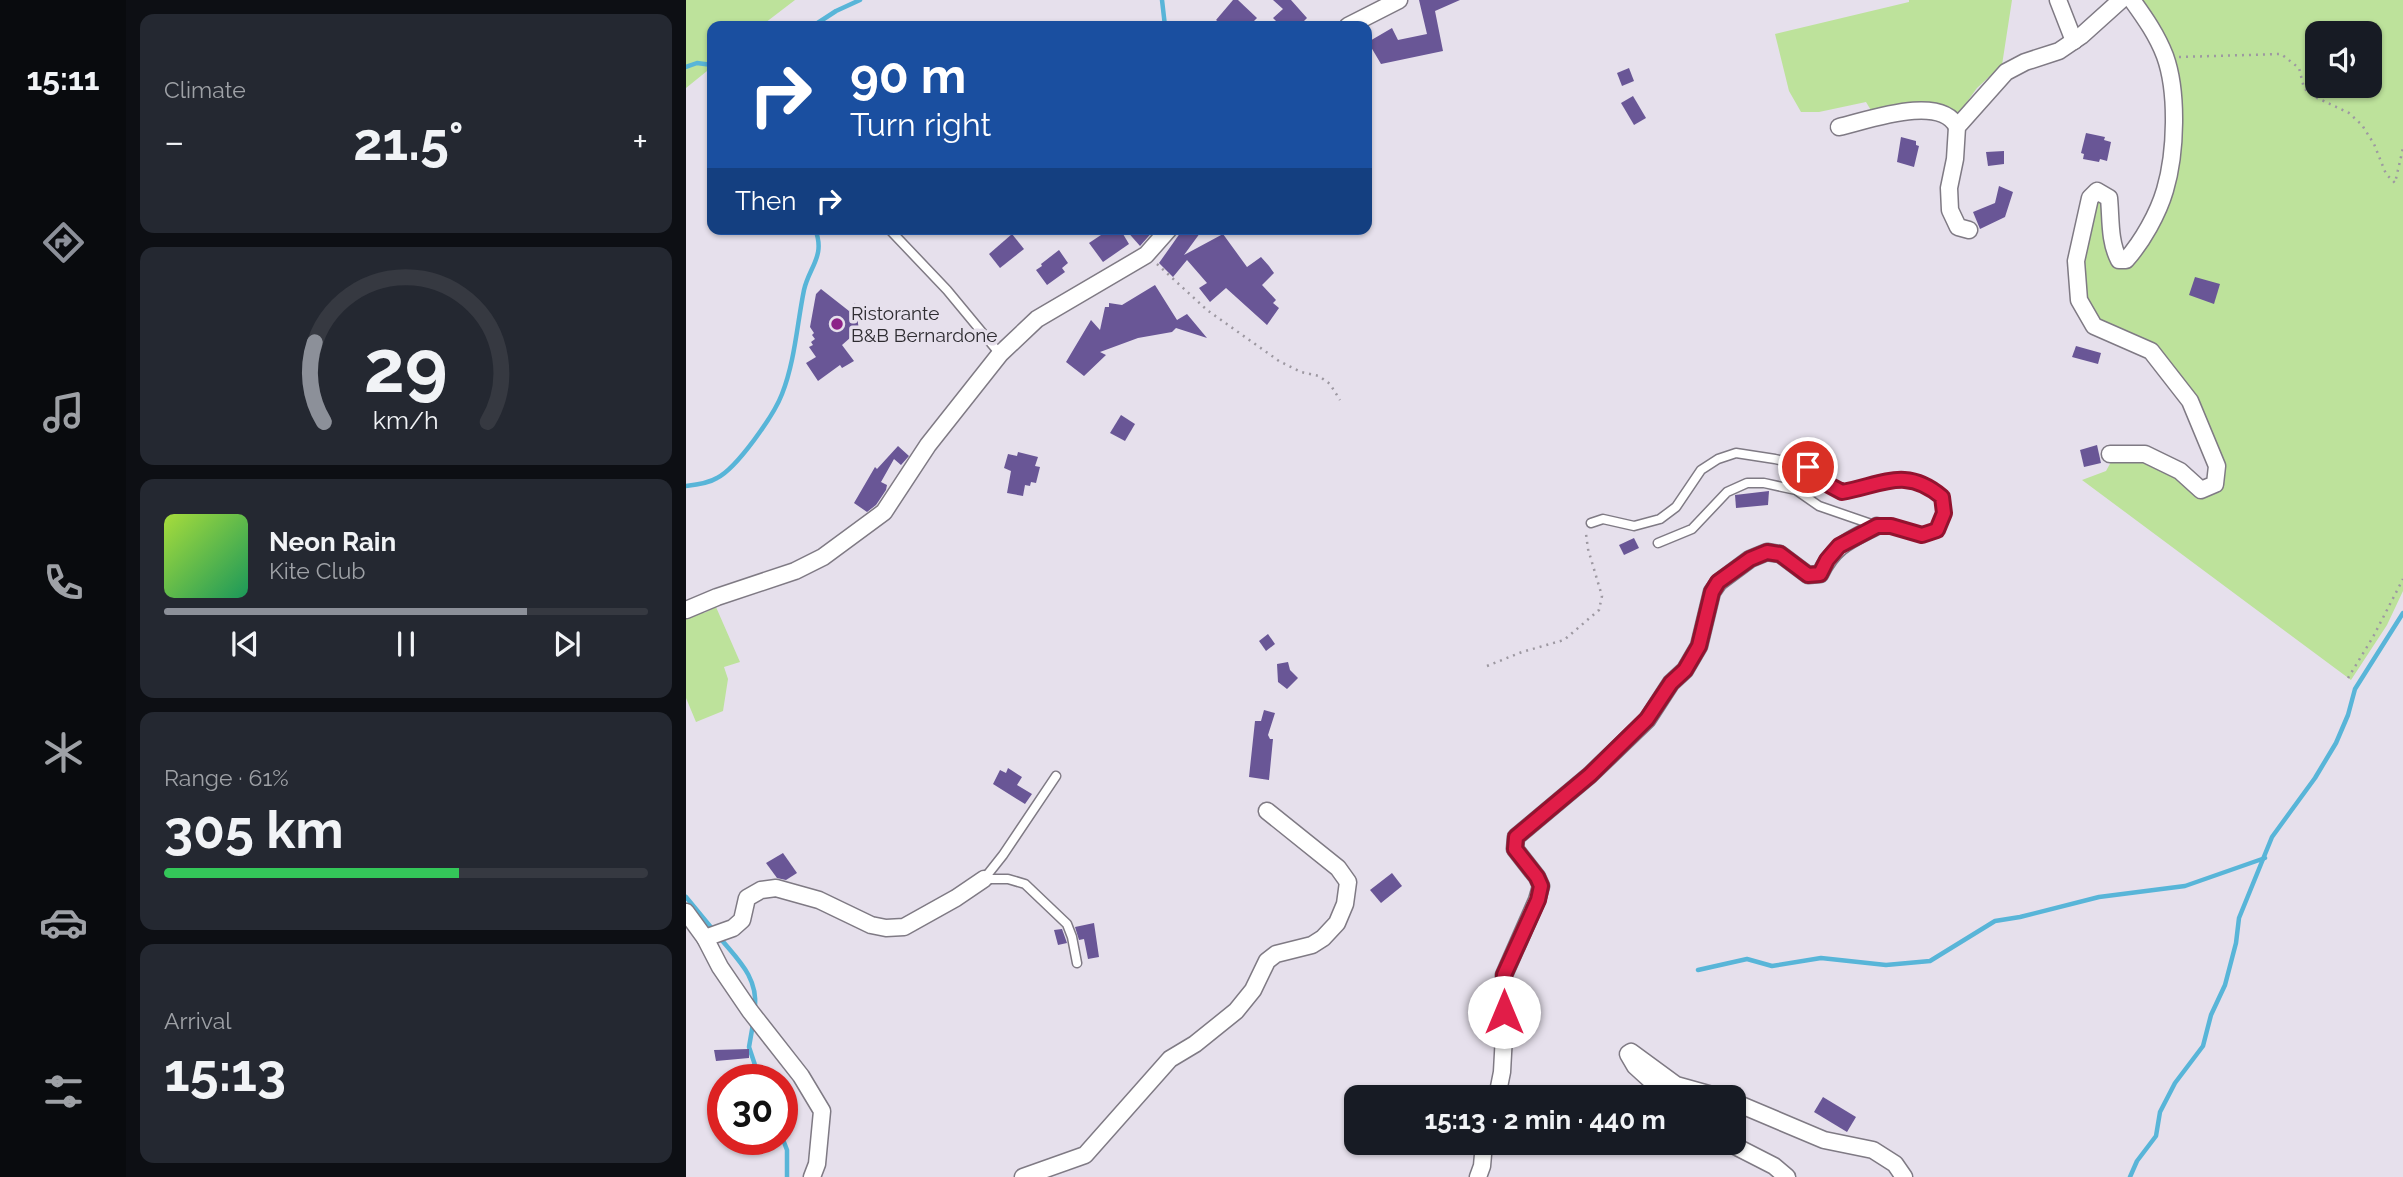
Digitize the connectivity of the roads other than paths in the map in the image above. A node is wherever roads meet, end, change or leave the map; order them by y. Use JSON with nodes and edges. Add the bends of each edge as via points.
{"nodes":[{"id":1,"x":1399,"y":0,"type":"edge"},
{"id":2,"x":2058,"y":0,"type":"edge"},
{"id":3,"x":2121,"y":0,"type":"edge"},
{"id":4,"x":2132,"y":0,"type":"edge"},
{"id":5,"x":1358,"y":21,"type":"edge"},
{"id":6,"x":2074,"y":41,"type":"junction"},
{"id":7,"x":1957,"y":127,"type":"junction"},
{"id":8,"x":1839,"y":128,"type":"dead end"},
{"id":9,"x":1969,"y":230,"type":"dead end"},
{"id":10,"x":895,"y":235,"type":"edge"},
{"id":11,"x":1163,"y":235,"type":"edge"},
{"id":12,"x":1000,"y":354,"type":"junction"},
{"id":13,"x":2110,"y":454,"type":"dead end"},
{"id":14,"x":1591,"y":523,"type":"road end"},
{"id":15,"x":1877,"y":526,"type":"junction"},
{"id":16,"x":1658,"y":543,"type":"dead end"},
{"id":17,"x":686,"y":610,"type":"edge"},
{"id":18,"x":1056,"y":776,"type":"dead end"},
{"id":19,"x":1267,"y":811,"type":"dead end"},
{"id":20,"x":984,"y":879,"type":"junction"},
{"id":21,"x":686,"y":912,"type":"edge"},
{"id":22,"x":705,"y":938,"type":"junction"},
{"id":23,"x":1077,"y":963,"type":"dead end"},
{"id":24,"x":1499,"y":1085,"type":"edge"},
{"id":25,"x":1656,"y":1085,"type":"edge"},
{"id":26,"x":1676,"y":1085,"type":"edge"},
{"id":27,"x":1746,"y":1107,"type":"edge"},
{"id":28,"x":1746,"y":1152,"type":"edge"},
{"id":29,"x":1483,"y":1155,"type":"edge"},
{"id":30,"x":813,"y":1177,"type":"edge"},
{"id":31,"x":1023,"y":1177,"type":"edge"},
{"id":32,"x":1478,"y":1177,"type":"edge"},
{"id":33,"x":1787,"y":1177,"type":"edge"},
{"id":34,"x":1904,"y":1177,"type":"edge"}],
"edges":[{"from":1,"to":5,"type":"street"},
{"from":2,"to":6,"type":"street"},
{"from":3,"to":6,"type":"street"},
{"from":4,"to":13,"type":"street","via":[[2155,33],[2173,86],[2170,166],[2165,191],[2126,260],[2119,260],[2116,253],[2109,198],[2097,191],[2090,198],[2076,261],[2079,300],[2094,326],[2151,351],[2190,401],[2217,466],[2215,484],[2201,489],[2180,471],[2145,454]]},
{"from":6,"to":7,"type":"street","via":[[2006,72]]},
{"from":7,"to":8,"type":"street","via":[[1949,117],[1919,109]]},
{"from":7,"to":9,"type":"street","via":[[1950,210],[1958,227]]},
{"from":10,"to":12,"type":"lane"},
{"from":11,"to":12,"type":"street","via":[[1146,254],[1037,319]]},
{"from":12,"to":17,"type":"street","via":[[928,445],[884,512],[814,562]]},
{"from":14,"to":15,"type":"lane","via":[[1603,519],[1634,526],[1660,519],[1676,507],[1701,470],[1736,453],[1808,467],[1842,492],[1894,479],[1914,480],[1942,497],[1944,513],[1937,530],[1922,535]]},
{"from":15,"to":16,"type":"lane","via":[[1819,506],[1796,491],[1747,483],[1727,492],[1692,528]]},
{"from":15,"to":24,"type":"street","via":[[1839,546],[1820,574],[1808,575],[1780,554],[1767,552],[1718,582],[1699,646],[1647,719],[1516,837],[1515,849],[1541,886],[1504,975]]},
{"from":18,"to":20,"type":"lane"},
{"from":19,"to":31,"type":"street","via":[[1338,868],[1348,882],[1336,923],[1312,945],[1276,954],[1267,961],[1236,1011],[1171,1059],[1085,1155]]},
{"from":20,"to":22,"type":"street","via":[[921,919],[904,927],[886,928],[819,900],[776,888],[761,890],[747,898],[742,920],[733,928]]},
{"from":20,"to":23,"type":"lane","via":[[1025,884],[1066,924]]},
{"from":21,"to":22,"type":"street"},
{"from":22,"to":30,"type":"street","via":[[720,967],[822,1111]]},
{"from":25,"to":26,"type":"street","via":[[1628,1054]]},
{"from":27,"to":34,"type":"street","via":[[1824,1140],[1873,1150],[1895,1164]]},
{"from":28,"to":33,"type":"street"},
{"from":29,"to":32,"type":"street"}]}
